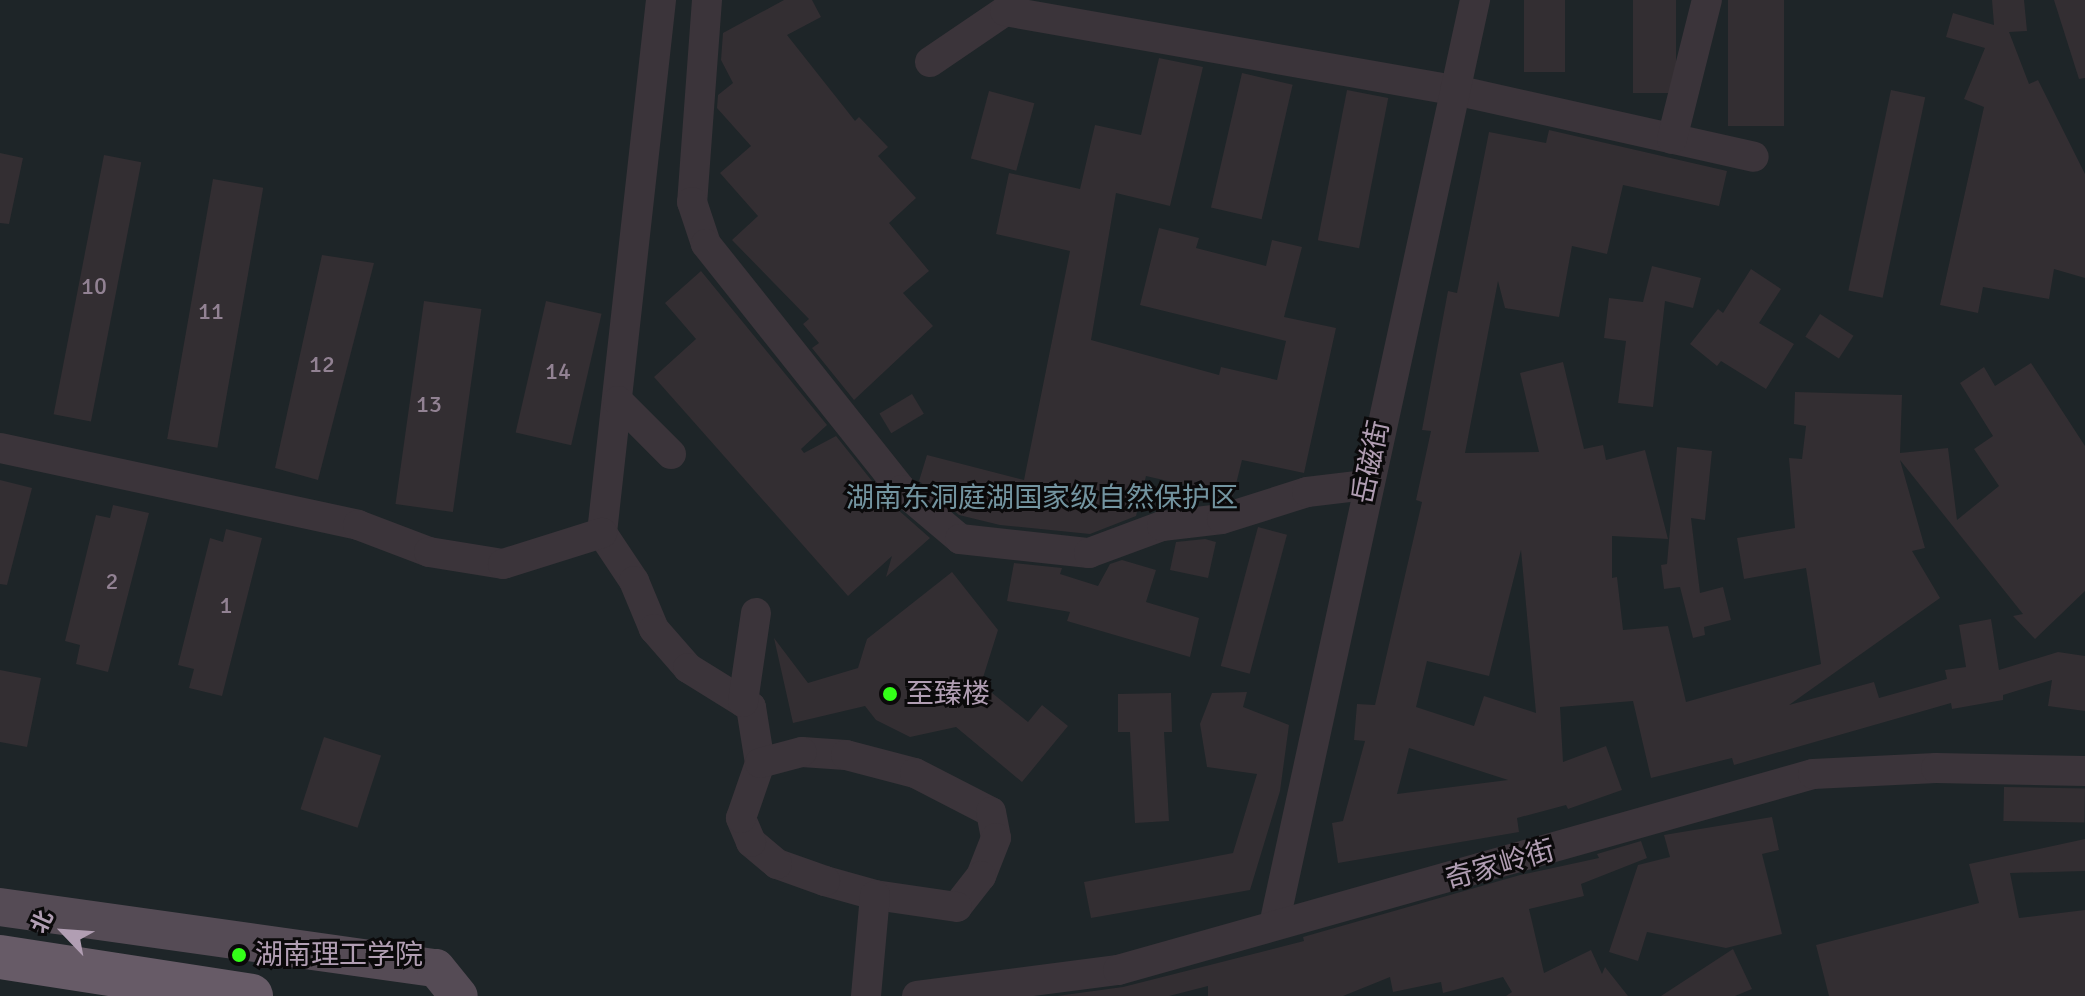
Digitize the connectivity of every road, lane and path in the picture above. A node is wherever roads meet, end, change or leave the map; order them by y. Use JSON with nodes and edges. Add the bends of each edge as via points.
{"nodes":[{"id":1,"x":661,"y":0,"type":"edge"},
{"id":2,"x":707,"y":0,"type":"edge"},
{"id":3,"x":1475,"y":0,"type":"edge"},
{"id":4,"x":1707,"y":0,"type":"edge"},
{"id":5,"x":930,"y":62,"type":"dead end"},
{"id":6,"x":1455,"y":90,"type":"junction"},
{"id":7,"x":1672,"y":139,"type":"junction"},
{"id":8,"x":1754,"y":157,"type":"dead end"},
{"id":9,"x":618,"y":401,"type":"junction"},
{"id":10,"x":0,"y":448,"type":"edge"},
{"id":11,"x":671,"y":454,"type":"dead end"},
{"id":12,"x":1366,"y":485,"type":"junction"},
{"id":13,"x":602,"y":533,"type":"junction"},
{"id":14,"x":756,"y":613,"type":"dead end"},
{"id":15,"x":743,"y":702,"type":"junction"},
{"id":16,"x":760,"y":763,"type":"junction"},
{"id":17,"x":2085,"y":771,"type":"edge"},
{"id":18,"x":875,"y":895,"type":"junction"},
{"id":19,"x":0,"y":907,"type":"edge"},
{"id":20,"x":1274,"y":925,"type":"junction"},
{"id":21,"x":0,"y":957,"type":"edge"},
{"id":22,"x":251,"y":996,"type":"edge"},
{"id":23,"x":459,"y":996,"type":"edge"},
{"id":24,"x":866,"y":996,"type":"edge"},
{"id":25,"x":917,"y":996,"type":"edge"}],
"edges":[{"from":1,"to":9,"type":"street"},
{"from":2,"to":12,"type":"street","via":[[692,202],[706,244],[902,490],[960,539],[1089,553],[1162,526],[1222,519],[1307,492]]},
{"from":3,"to":6,"type":"street","name":"岳磁街"},
{"from":4,"to":7,"type":"street"},
{"from":5,"to":6,"type":"street","via":[[1005,11]]},
{"from":6,"to":7,"type":"street"},
{"from":6,"to":12,"type":"street","name":"岳磁街"},
{"from":7,"to":8,"type":"street"},
{"from":9,"to":11,"type":"street"},
{"from":9,"to":13,"type":"street"},
{"from":10,"to":13,"type":"street","via":[[358,525],[429,552],[503,564]]},
{"from":12,"to":20,"type":"street","name":"岳磁街"},
{"from":13,"to":15,"type":"street","via":[[634,581],[654,629],[688,668]]},
{"from":14,"to":15,"type":"street"},
{"from":15,"to":16,"type":"street","via":[[751,707]]},
{"from":16,"to":18,"type":"street","via":[[741,818],[751,842],[777,864]]},
{"from":16,"to":18,"type":"street","via":[[802,752],[857,757],[915,773],[991,812],[996,838],[981,876],[957,907]]},
{"from":17,"to":20,"type":"street","name":"奇家岭街","via":[[1936,768],[1813,774]]},
{"from":18,"to":24,"type":"street"},
{"from":19,"to":23,"type":"main road","via":[[436,968]]},
{"from":20,"to":25,"type":"street","name":"奇家岭街","via":[[1118,970]]},
{"from":21,"to":22,"type":"highway"}]}
